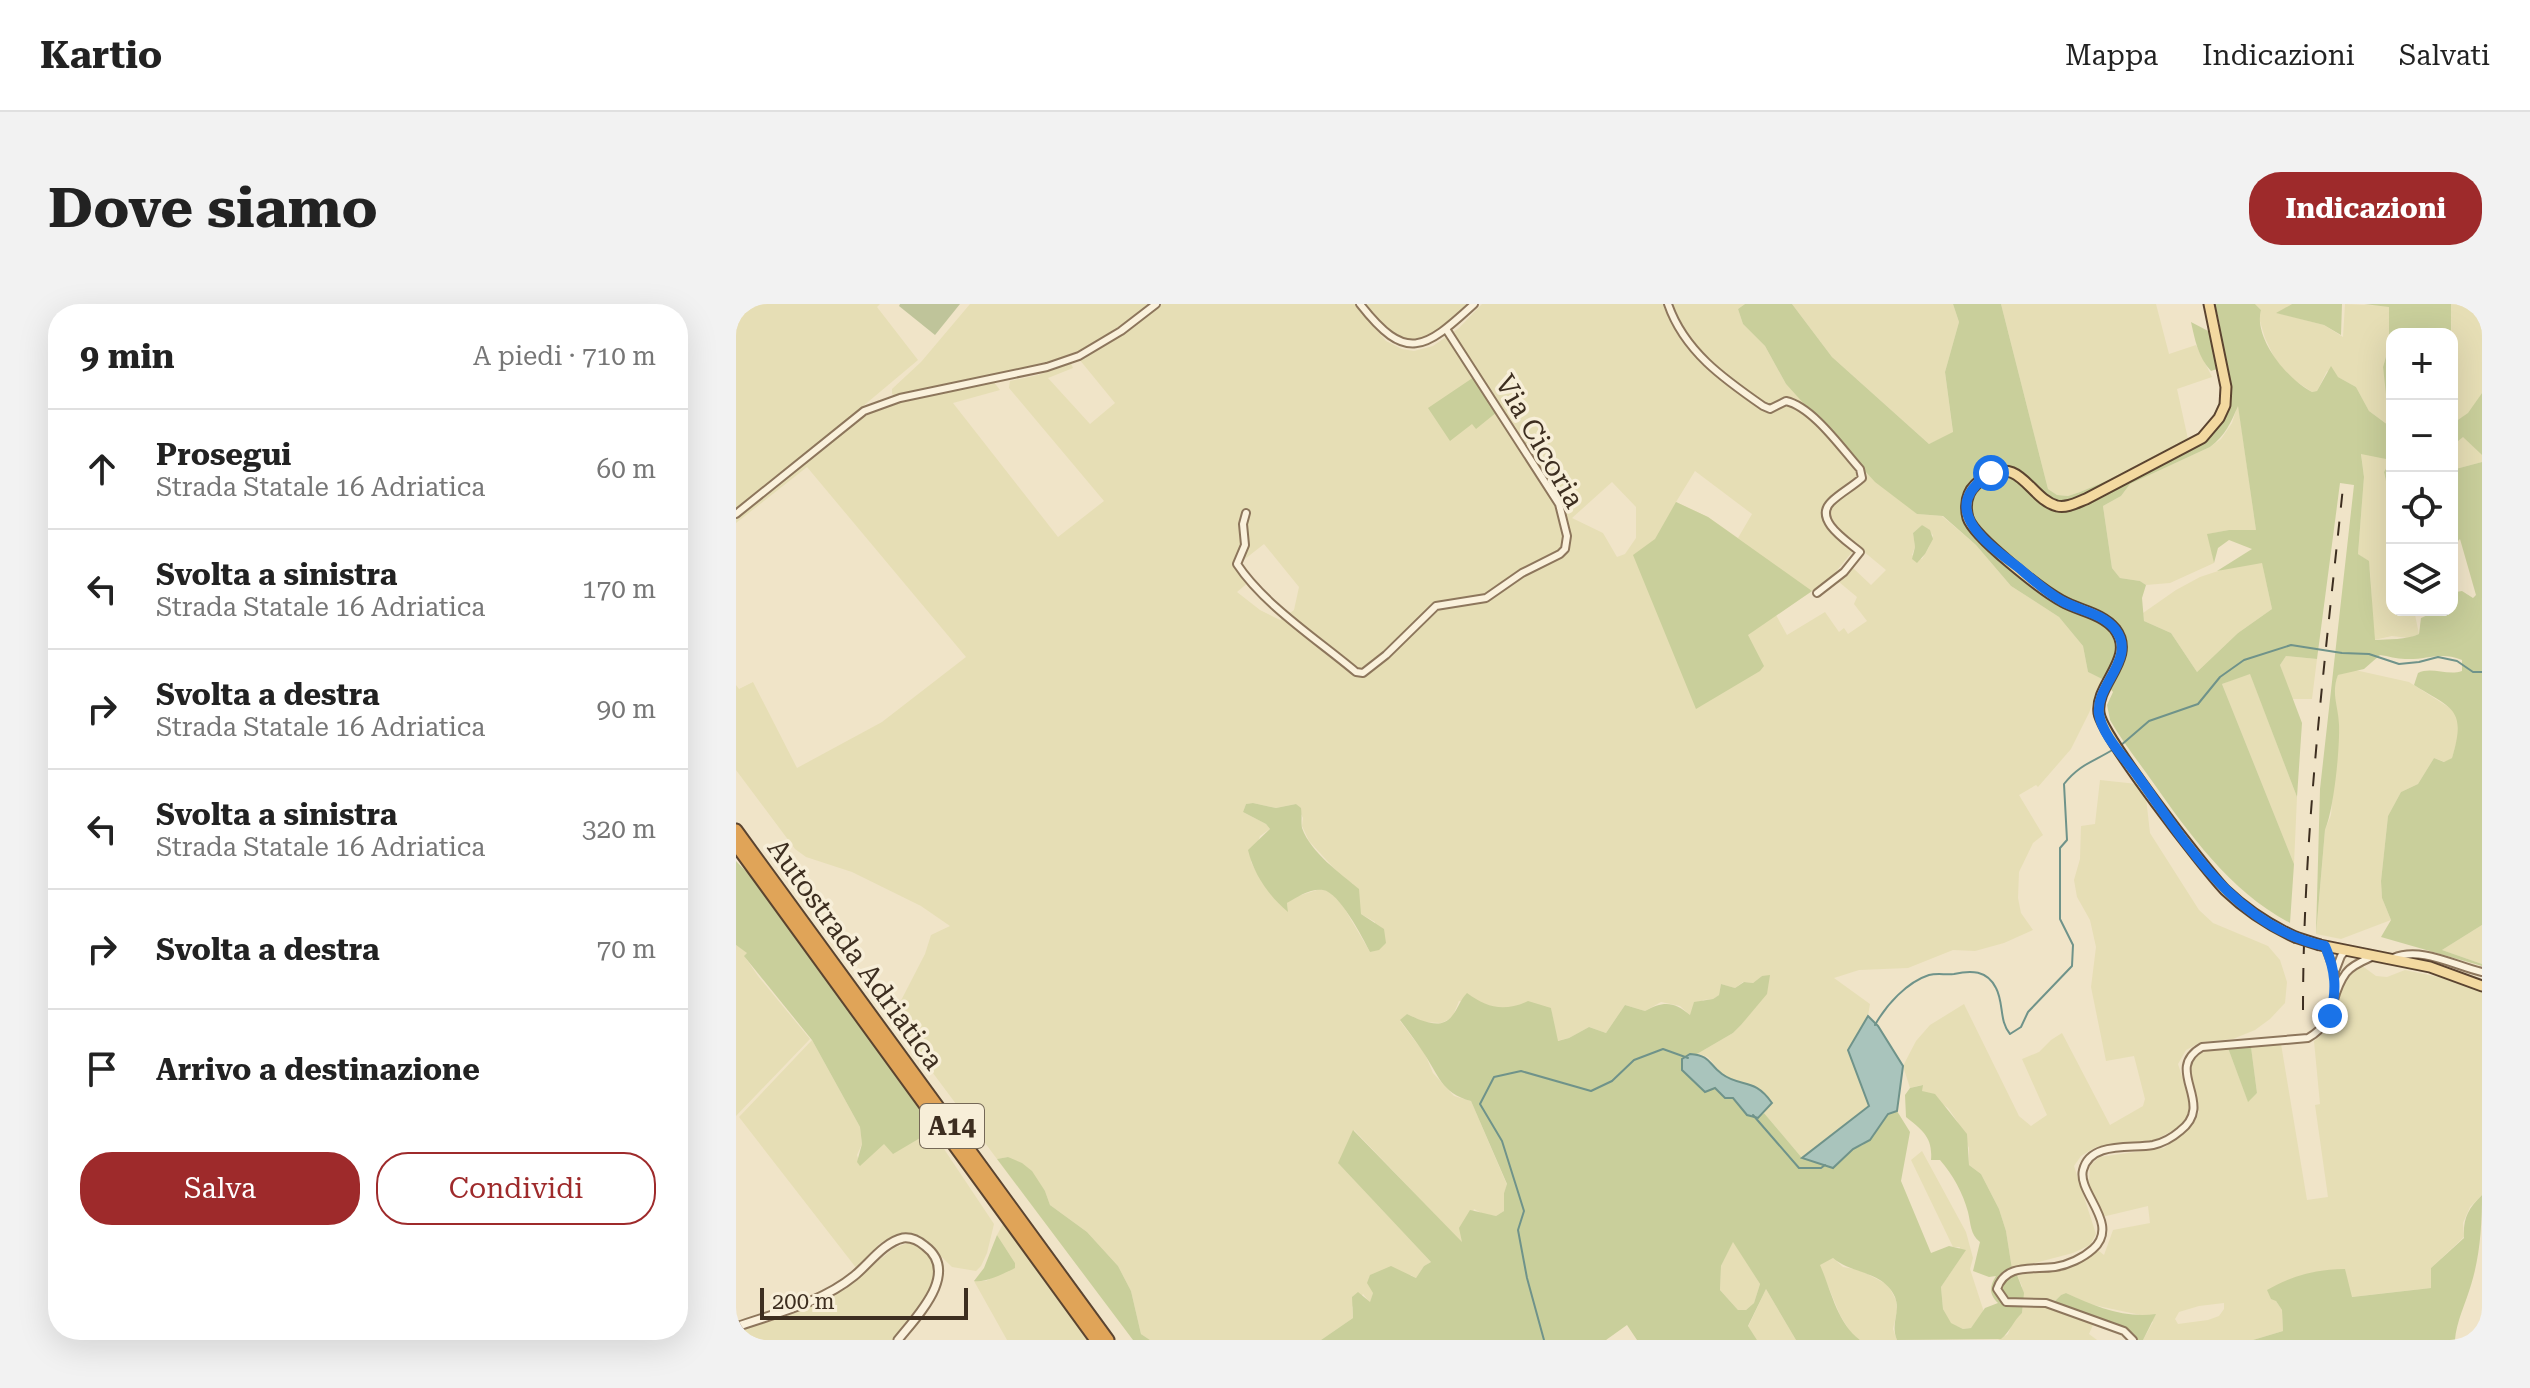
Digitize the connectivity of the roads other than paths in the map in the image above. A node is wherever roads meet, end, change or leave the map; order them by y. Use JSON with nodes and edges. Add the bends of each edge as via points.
{"nodes":[{"id":1,"x":1156,"y":304,"type":"edge"},
{"id":2,"x":1360,"y":304,"type":"edge"},
{"id":3,"x":1474,"y":304,"type":"edge"},
{"id":4,"x":1668,"y":304,"type":"edge"},
{"id":5,"x":2209,"y":304,"type":"edge"},
{"id":6,"x":1446,"y":329,"type":"junction"},
{"id":7,"x":1246,"y":513,"type":"dead end"},
{"id":8,"x":736,"y":514,"type":"edge"},
{"id":9,"x":1817,"y":593,"type":"dead end"},
{"id":10,"x":736,"y":830,"type":"edge"},
{"id":11,"x":736,"y":845,"type":"edge"},
{"id":12,"x":793,"y":915,"type":"junction"},
{"id":13,"x":2322,"y":946,"type":"junction"},
{"id":14,"x":2346,"y":950,"type":"junction"},
{"id":15,"x":2374,"y":956,"type":"junction"},
{"id":16,"x":2391,"y":959,"type":"junction"},
{"id":17,"x":2451,"y":963,"type":"junction"},
{"id":18,"x":2438,"y":969,"type":"junction"},
{"id":19,"x":2347,"y":971,"type":"junction"},
{"id":20,"x":2482,"y":972,"type":"edge"},
{"id":21,"x":2335,"y":973,"type":"junction"},
{"id":22,"x":2482,"y":986,"type":"edge"},
{"id":23,"x":2335,"y":996,"type":"junction"},
{"id":24,"x":736,"y":1327,"type":"edge"},
{"id":25,"x":898,"y":1340,"type":"edge"},
{"id":26,"x":1096,"y":1340,"type":"edge"},
{"id":27,"x":1108,"y":1340,"type":"edge"},
{"id":28,"x":2133,"y":1340,"type":"edge"}],
"edges":[{"from":1,"to":8,"type":"street","via":[[1079,356],[864,411]]},
{"from":2,"to":6,"type":"street","via":[[1379,329],[1399,342],[1420,343]]},
{"from":3,"to":6,"type":"street"},
{"from":4,"to":9,"type":"street","via":[[1676,325],[1706,364],[1763,406],[1770,409],[1786,401],[1799,406],[1860,469],[1862,478],[1826,510],[1827,521],[1860,552]]},
{"from":5,"to":13,"type":"main road","bridge":true,"via":[[2226,387],[2219,418],[2202,438],[2067,506],[2047,502],[2022,478],[1991,473],[1967,499],[1968,519],[1990,545],[2061,601],[2102,618],[2120,637],[2121,655],[2099,706],[2109,736],[2226,890],[2263,920]]},
{"from":6,"to":7,"type":"street","name":"Via Cicoria","via":[[1559,504],[1565,549],[1486,598],[1436,606],[1363,673],[1243,573],[1237,564],[1245,545]]},
{"from":10,"to":12,"type":"highway","name":"Autostrada Adriatica","number":"A14"},
{"from":11,"to":12,"type":"highway","name":"Autostrada Adriatica","number":"A14"},
{"from":12,"to":26,"type":"highway","name":"Autostrada Adriatica","number":"A14"},
{"from":12,"to":27,"type":"highway","name":"Autostrada Adriatica","number":"A14"},
{"from":13,"to":14,"type":"main road"},
{"from":13,"to":21,"type":"street"},
{"from":14,"to":15,"type":"main road"},
{"from":14,"to":19,"type":"street"},
{"from":14,"to":21,"type":"street"},
{"from":15,"to":16,"type":"main road"},
{"from":15,"to":19,"type":"street"},
{"from":16,"to":17,"type":"street","via":[[2403,954]]},
{"from":16,"to":18,"type":"main road"},
{"from":17,"to":18,"type":"street"},
{"from":17,"to":20,"type":"street"},
{"from":18,"to":22,"type":"main road"},
{"from":19,"to":23,"type":"street"},
{"from":21,"to":23,"type":"street"},
{"from":23,"to":28,"type":"street","via":[[2321,1031],[2308,1038],[2202,1047],[2190,1054],[2186,1076],[2194,1115],[2182,1130],[2155,1145],[2107,1149],[2083,1168],[2082,1181],[2101,1220],[2096,1246],[2058,1267],[2018,1270],[2000,1279],[1997,1289],[2006,1302],[2046,1303],[2124,1331]]},
{"from":24,"to":25,"type":"street","via":[[829,1293],[890,1245],[914,1239],[936,1258],[939,1279]]}]}
